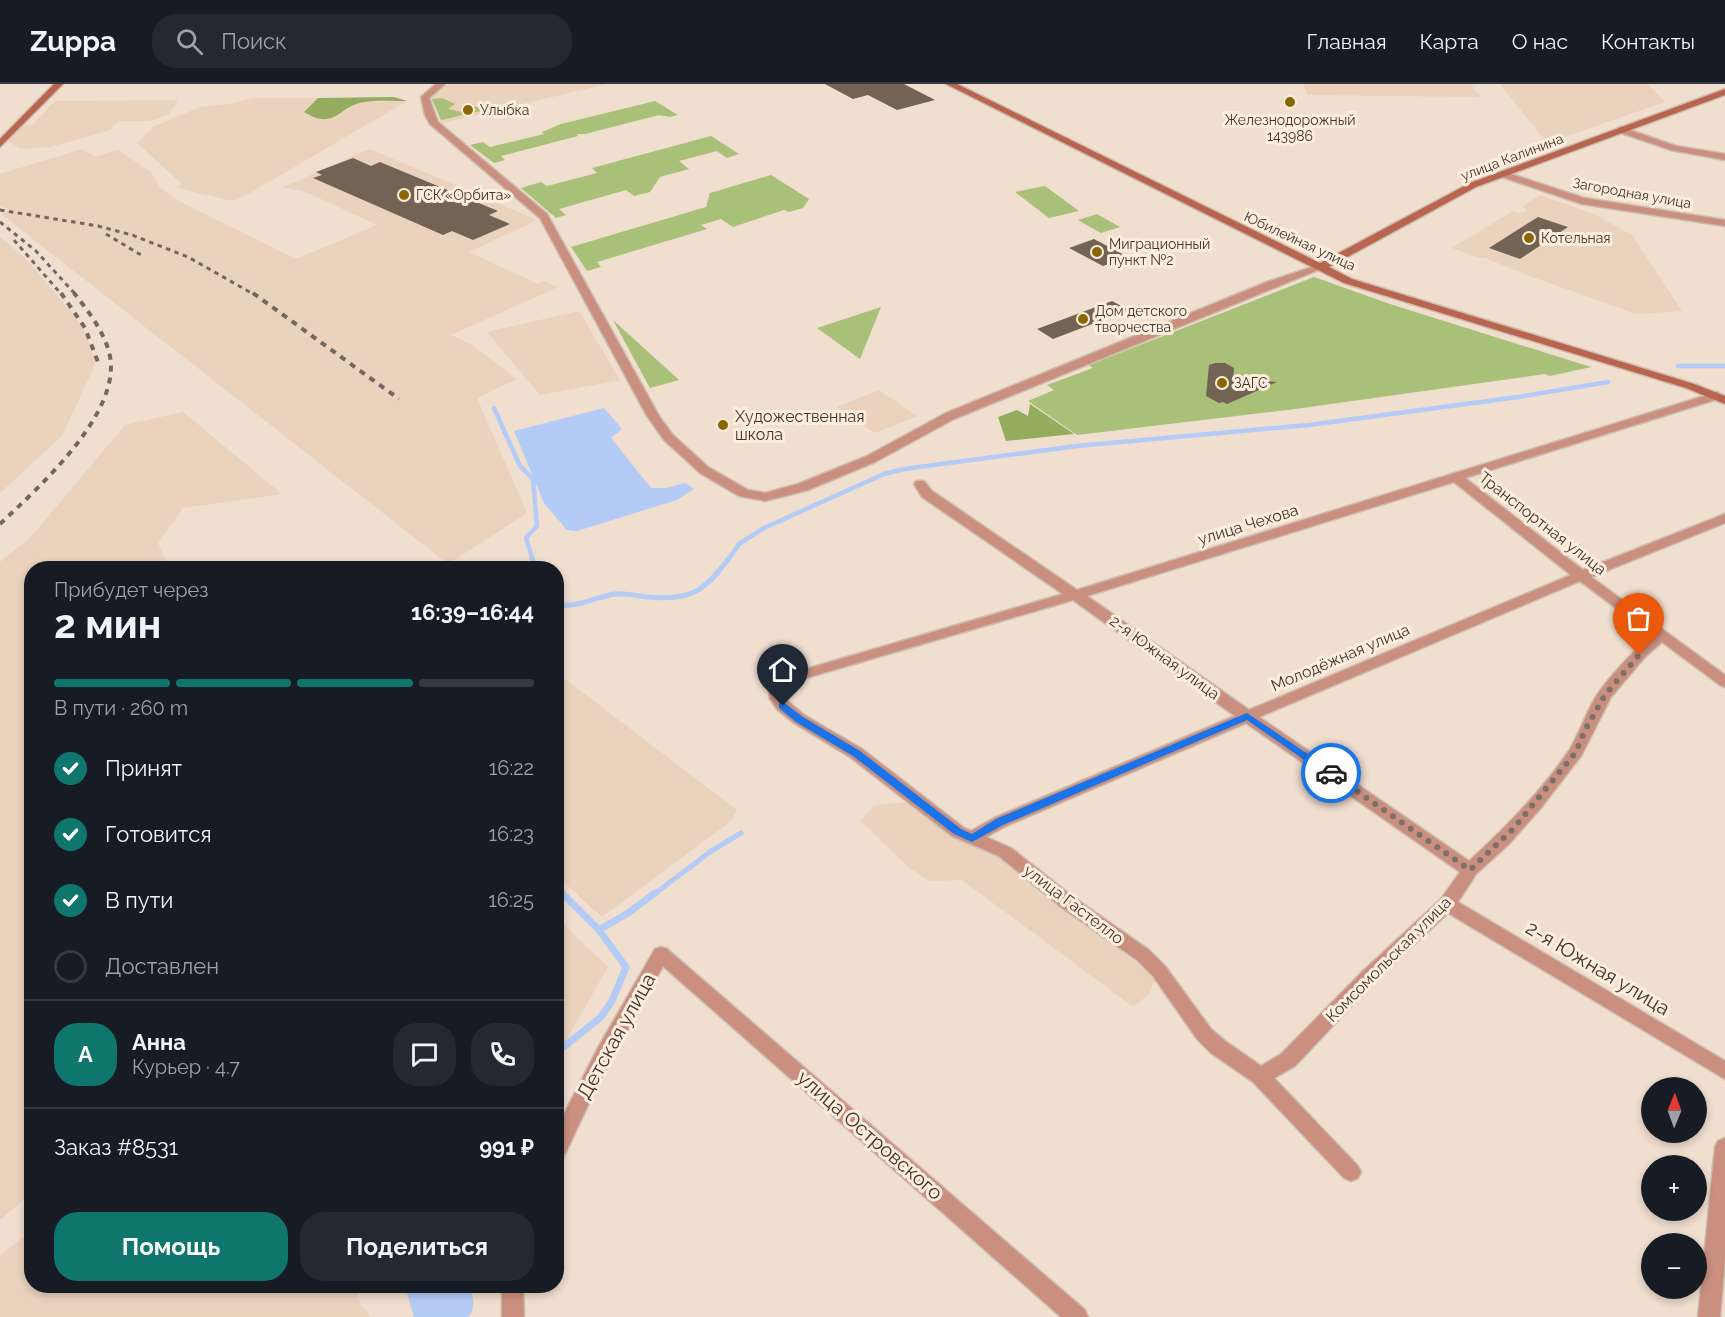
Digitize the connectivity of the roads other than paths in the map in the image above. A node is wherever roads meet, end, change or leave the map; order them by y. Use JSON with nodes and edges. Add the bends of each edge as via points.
{"nodes":[{"id":1,"x":59,"y":84,"type":"edge"},
{"id":2,"x":441,"y":84,"type":"edge"},
{"id":3,"x":950,"y":84,"type":"edge"},
{"id":4,"x":1725,"y":92,"type":"edge"},
{"id":5,"x":1621,"y":130,"type":"junction"},
{"id":6,"x":0,"y":144,"type":"edge"},
{"id":7,"x":1725,"y":157,"type":"edge"},
{"id":8,"x":1502,"y":174,"type":"junction"},
{"id":9,"x":1725,"y":223,"type":"edge"},
{"id":10,"x":1318,"y":267,"type":"junction"},
{"id":11,"x":1721,"y":398,"type":"edge"},
{"id":12,"x":1456,"y":477,"type":"junction"},
{"id":13,"x":920,"y":484,"type":"dead end"},
{"id":14,"x":1725,"y":518,"type":"edge"},
{"id":15,"x":1580,"y":575,"type":"junction"},
{"id":16,"x":1076,"y":595,"type":"junction"},
{"id":17,"x":1661,"y":635,"type":"junction"},
{"id":18,"x":788,"y":680,"type":"joint"},
{"id":19,"x":1725,"y":682,"type":"edge"},
{"id":20,"x":1247,"y":716,"type":"junction"},
{"id":21,"x":972,"y":838,"type":"junction"},
{"id":22,"x":1470,"y":870,"type":"junction"},
{"id":23,"x":1448,"y":904,"type":"junction"},
{"id":24,"x":662,"y":954,"type":"joint"},
{"id":25,"x":1725,"y":1071,"type":"edge"},
{"id":26,"x":1260,"y":1076,"type":"junction"},
{"id":27,"x":564,"y":1136,"type":"edge"},
{"id":28,"x":1725,"y":1147,"type":"edge"},
{"id":29,"x":1351,"y":1172,"type":"dead end"},
{"id":30,"x":513,"y":1293,"type":"edge"},
{"id":31,"x":513,"y":1317,"type":"edge"},
{"id":32,"x":1077,"y":1317,"type":"edge"},
{"id":33,"x":1709,"y":1317,"type":"edge"}],
"edges":[{"from":1,"to":6,"type":"main road"},
{"from":2,"to":10,"type":"street","via":[[425,96],[434,124],[544,216],[663,430],[704,470],[744,493],[765,497],[803,487],[871,459],[950,416]]},
{"from":3,"to":10,"type":"main road","name":"Юбилейная улица"},
{"from":4,"to":5,"type":"main road","name":"улица Калинина"},
{"from":5,"to":7,"type":"street","via":[[1674,148]]},
{"from":5,"to":8,"type":"main road","name":"улица Калинина"},
{"from":8,"to":9,"type":"street","name":"Загородная улица","via":[[1582,201]]},
{"from":8,"to":10,"type":"main road","name":"улица Калинина","via":[[1473,185]]},
{"from":10,"to":11,"type":"main road","name":"Юбилейная улица","via":[[1348,281]]},
{"from":11,"to":12,"type":"street","name":"улица Чехова"},
{"from":12,"to":15,"type":"street","name":"Транспортная улица"},
{"from":12,"to":16,"type":"street","name":"улица Чехова"},
{"from":13,"to":16,"type":"street","name":"2-я Южная улица","via":[[927,494]]},
{"from":14,"to":15,"type":"street","name":"Молодёжная улица"},
{"from":15,"to":17,"type":"street","name":"Транспортная улица"},
{"from":15,"to":20,"type":"street","name":"Молодёжная улица"},
{"from":16,"to":18,"type":"street","name":"улица Чехова"},
{"from":16,"to":20,"type":"street","name":"2-я Южная улица"},
{"from":17,"to":19,"type":"street","name":"Транспортная улица"},
{"from":17,"to":22,"type":"street","name":"Комсомольская улица","via":[[1605,695],[1576,752],[1534,805]]},
{"from":18,"to":21,"type":"street","name":"улица Гастелло","via":[[776,692],[783,706],[856,753],[957,832]]},
{"from":20,"to":21,"type":"street","name":"Молодёжная улица","via":[[1000,822]]},
{"from":20,"to":22,"type":"street","name":"2-я Южная улица"},
{"from":21,"to":26,"type":"street","name":"улица Гастелло","via":[[1005,852],[1143,955],[1204,1034]]},
{"from":22,"to":23,"type":"street","name":"Комсомольская улица"},
{"from":23,"to":25,"type":"street","name":"2-я Южная улица"},
{"from":23,"to":26,"type":"street","name":"Комсомольская улица","via":[[1370,975],[1288,1060]]},
{"from":24,"to":27,"type":"street","name":"Детская улица"},
{"from":24,"to":32,"type":"street","name":"улица Островского"},
{"from":26,"to":29,"type":"street","name":"улица Гастелло"},
{"from":28,"to":33,"type":"street"},
{"from":30,"to":31,"type":"street"}]}
